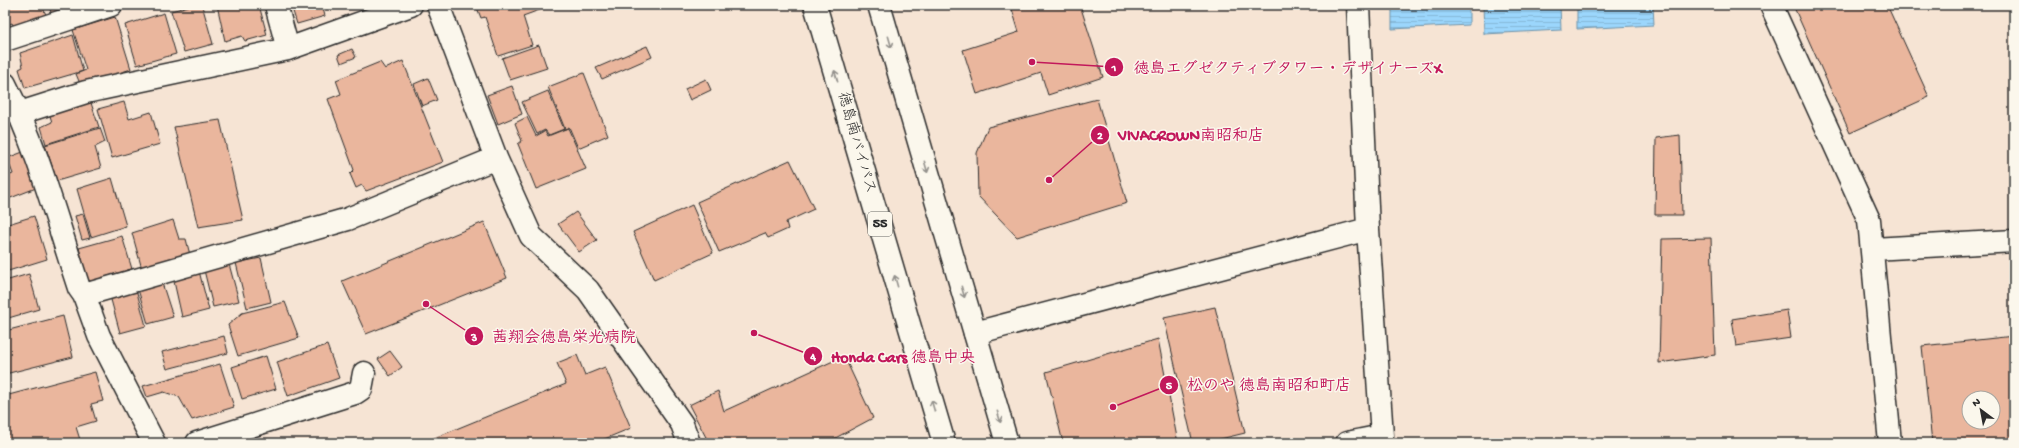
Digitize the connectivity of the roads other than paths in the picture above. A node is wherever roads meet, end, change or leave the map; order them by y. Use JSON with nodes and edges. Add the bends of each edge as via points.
{"nodes":[{"id":1,"x":111,"y":5,"type":"edge"},
{"id":2,"x":276,"y":5,"type":"edge"},
{"id":3,"x":411,"y":5,"type":"edge"},
{"id":4,"x":438,"y":5,"type":"edge"},
{"id":5,"x":815,"y":5,"type":"edge"},
{"id":6,"x":879,"y":5,"type":"edge"},
{"id":7,"x":1358,"y":5,"type":"edge"},
{"id":8,"x":1771,"y":5,"type":"edge"},
{"id":9,"x":5,"y":40,"type":"edge"},
{"id":10,"x":288,"y":49,"type":"junction"},
{"id":11,"x":5,"y":84,"type":"edge"},
{"id":12,"x":20,"y":113,"type":"junction"},
{"id":13,"x":496,"y":158,"type":"junction"},
{"id":14,"x":1368,"y":229,"type":"junction"},
{"id":15,"x":2014,"y":241,"type":"edge"},
{"id":16,"x":1873,"y":249,"type":"junction"},
{"id":17,"x":84,"y":295,"type":"junction"},
{"id":18,"x":974,"y":333,"type":"junction"},
{"id":19,"x":364,"y":373,"type":"dead end"},
{"id":20,"x":154,"y":443,"type":"edge"},
{"id":21,"x":197,"y":443,"type":"edge"},
{"id":22,"x":690,"y":443,"type":"edge"},
{"id":23,"x":944,"y":443,"type":"edge"},
{"id":24,"x":1007,"y":443,"type":"edge"},
{"id":25,"x":1347,"y":443,"type":"edge"},
{"id":26,"x":1890,"y":443,"type":"edge"}],
"edges":[{"from":1,"to":9,"type":"main road"},
{"from":2,"to":10,"type":"main road"},
{"from":3,"to":10,"type":"main road"},
{"from":4,"to":13,"type":"main road"},
{"from":23,"to":5,"type":"main road","name":"徳島南バイパス","number":"55","one_way":true},
{"from":6,"to":18,"type":"main road","one_way":true},
{"from":7,"to":14,"type":"main road"},
{"from":8,"to":16,"type":"main road","via":[[1868,220]]},
{"from":10,"to":12,"type":"main road","via":[[86,92]]},
{"from":11,"to":12,"type":"main road"},
{"from":12,"to":17,"type":"main road","via":[[33,144],[79,288]]},
{"from":13,"to":17,"type":"main road","via":[[348,219]]},
{"from":13,"to":22,"type":"main road","via":[[531,236],[588,290],[682,424]]},
{"from":14,"to":18,"type":"main road"},
{"from":14,"to":25,"type":"main road","via":[[1382,436]]},
{"from":15,"to":16,"type":"main road"},
{"from":16,"to":26,"type":"main road"},
{"from":17,"to":20,"type":"main road","via":[[99,336]]},
{"from":18,"to":24,"type":"main road","one_way":true},
{"from":19,"to":21,"type":"main road","via":[[361,389],[355,393]]}]}
